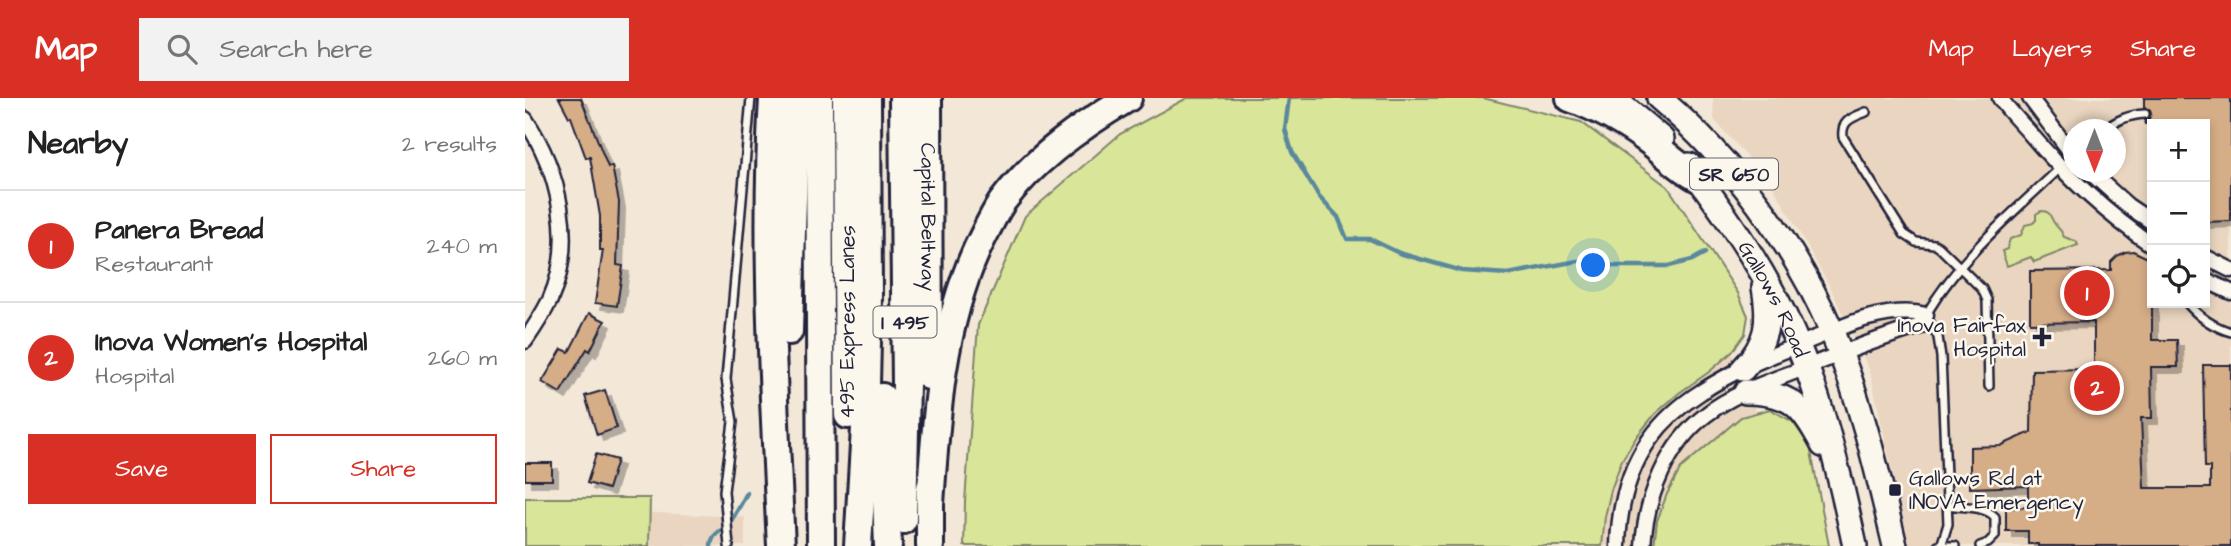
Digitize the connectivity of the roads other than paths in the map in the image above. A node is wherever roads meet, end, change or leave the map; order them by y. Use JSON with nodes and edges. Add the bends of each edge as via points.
{"nodes":[{"id":1,"x":751,"y":98,"type":"edge"},
{"id":2,"x":773,"y":98,"type":"edge"},
{"id":3,"x":796,"y":98,"type":"edge"},
{"id":4,"x":819,"y":98,"type":"edge"},
{"id":5,"x":846,"y":98,"type":"edge"},
{"id":6,"x":867,"y":98,"type":"edge"},
{"id":7,"x":882,"y":98,"type":"edge"},
{"id":8,"x":903,"y":98,"type":"edge"},
{"id":9,"x":928,"y":98,"type":"edge"},
{"id":10,"x":1128,"y":98,"type":"edge"},
{"id":11,"x":1570,"y":98,"type":"edge"},
{"id":12,"x":1613,"y":98,"type":"edge"},
{"id":13,"x":1658,"y":98,"type":"edge"},
{"id":14,"x":2000,"y":98,"type":"edge"},
{"id":15,"x":2030,"y":98,"type":"edge"},
{"id":16,"x":1865,"y":112,"type":"dead end"},
{"id":17,"x":2144,"y":114,"type":"dead end"},
{"id":18,"x":525,"y":119,"type":"edge"},
{"id":19,"x":2123,"y":119,"type":"edge"},
{"id":20,"x":2063,"y":141,"type":"edge"},
{"id":21,"x":2061,"y":168,"type":"junction"},
{"id":22,"x":1698,"y":178,"type":"junction"},
{"id":23,"x":2101,"y":182,"type":"edge"},
{"id":24,"x":2147,"y":219,"type":"edge"},
{"id":25,"x":2147,"y":242,"type":"edge"},
{"id":26,"x":2210,"y":260,"type":"edge"},
{"id":27,"x":1958,"y":268,"type":"junction"},
{"id":28,"x":2231,"y":270,"type":"edge"},
{"id":29,"x":1762,"y":273,"type":"junction"},
{"id":30,"x":2210,"y":282,"type":"edge"},
{"id":31,"x":2231,"y":292,"type":"edge"},
{"id":32,"x":2191,"y":308,"type":"edge"},
{"id":33,"x":1926,"y":315,"type":"junction"},
{"id":34,"x":1832,"y":331,"type":"junction"},
{"id":35,"x":2231,"y":331,"type":"edge"},
{"id":36,"x":525,"y":341,"type":"edge"},
{"id":37,"x":1797,"y":345,"type":"junction"},
{"id":38,"x":1841,"y":354,"type":"junction"},
{"id":39,"x":1806,"y":367,"type":"junction"},
{"id":40,"x":1743,"y":369,"type":"junction"},
{"id":41,"x":1989,"y":386,"type":"dead end"},
{"id":42,"x":1746,"y":392,"type":"junction"},
{"id":43,"x":1838,"y":471,"type":"junction"},
{"id":44,"x":930,"y":504,"type":"junction"},
{"id":45,"x":1947,"y":505,"type":"junction"},
{"id":46,"x":729,"y":546,"type":"edge"},
{"id":47,"x":782,"y":546,"type":"edge"},
{"id":48,"x":821,"y":546,"type":"edge"},
{"id":49,"x":848,"y":546,"type":"edge"},
{"id":50,"x":857,"y":546,"type":"edge"},
{"id":51,"x":888,"y":546,"type":"edge"},
{"id":52,"x":903,"y":546,"type":"edge"},
{"id":53,"x":930,"y":546,"type":"edge"},
{"id":54,"x":1618,"y":546,"type":"edge"},
{"id":55,"x":1643,"y":546,"type":"edge"},
{"id":56,"x":1855,"y":546,"type":"edge"},
{"id":57,"x":1895,"y":546,"type":"edge"},
{"id":58,"x":1939,"y":546,"type":"edge"},
{"id":59,"x":1955,"y":546,"type":"edge"},
{"id":60,"x":1980,"y":546,"type":"edge"}],
"edges":[{"from":1,"to":46,"type":"lane","via":[[726,379],[733,422],[724,491]]},
{"from":2,"to":47,"type":"highway","via":[[771,282]]},
{"from":3,"to":47,"type":"highway"},
{"from":4,"to":48,"type":"highway"},
{"from":5,"to":49,"type":"highway","name":"495 Express Lanes","number":"I 495"},
{"from":6,"to":50,"type":"highway","via":[[867,349]]},
{"from":7,"to":51,"type":"highway","via":[[880,362]]},
{"from":8,"to":52,"type":"highway","number":"I 495"},
{"from":9,"to":44,"type":"highway","name":"Capital Beltway","number":"I 495"},
{"from":10,"to":44,"type":"highway","via":[[1045,156],[1002,203],[988,227],[950,330]]},
{"from":11,"to":22,"type":"highway","via":[[1630,127]]},
{"from":12,"to":22,"type":"main road","name":"Gallows Road","number":"SR 650","via":[[1673,149]]},
{"from":13,"to":34,"type":"main road","name":"Gallows Road","number":"SR 650","via":[[1699,136],[1760,206]]},
{"from":14,"to":21,"type":"street"},
{"from":15,"to":20,"type":"street"},
{"from":16,"to":27,"type":"lane","via":[[1847,120],[1842,128],[1848,146],[1904,234],[1939,247]]},
{"from":17,"to":19,"type":"lane"},
{"from":18,"to":36,"type":"street","via":[[555,181],[562,233],[551,298]]},
{"from":21,"to":25,"type":"street"},
{"from":21,"to":27,"type":"lane"},
{"from":22,"to":29,"type":"main road","name":"Gallows Road","number":"SR 650"},
{"from":23,"to":24,"type":"street"},
{"from":26,"to":28,"type":"street"},
{"from":27,"to":33,"type":"lane"},
{"from":27,"to":41,"type":"lane","via":[[1982,289],[1987,300]]},
{"from":29,"to":37,"type":"main road","name":"Gallows Road","number":"SR 650"},
{"from":29,"to":40,"type":"main road","via":[[1767,309],[1763,344]]},
{"from":30,"to":31,"type":"street"},
{"from":32,"to":35,"type":"lane"},
{"from":33,"to":34,"type":"street","via":[[1915,312],[1865,318]]},
{"from":33,"to":38,"type":"street","via":[[1921,326]]},
{"from":33,"to":45,"type":"lane","via":[[1938,337],[1941,357]]},
{"from":34,"to":37,"type":"street"},
{"from":34,"to":38,"type":"main road","name":"Gallows Road","number":"SR 650"},
{"from":37,"to":39,"type":"main road","name":"Gallows Road","number":"SR 650"},
{"from":37,"to":40,"type":"street"},
{"from":38,"to":39,"type":"street"},
{"from":38,"to":57,"type":"main road","name":"Gallows Road","number":"SR 650","via":[[1874,456]]},
{"from":39,"to":42,"type":"street"},
{"from":39,"to":43,"type":"main road","name":"Gallows Road","number":"SR 650"},
{"from":40,"to":54,"type":"street","via":[[1691,399],[1651,438],[1624,499]]},
{"from":42,"to":43,"type":"main road","via":[[1781,396],[1799,409]]},
{"from":42,"to":55,"type":"street","via":[[1705,415],[1677,446],[1653,493]]},
{"from":43,"to":56,"type":"main road","name":"Gallows Road","number":"SR 650"},
{"from":44,"to":53,"type":"highway","name":"Capital Beltway","number":"I 495"},
{"from":45,"to":58,"type":"lane","via":[[1948,524]]},
{"from":45,"to":60,"type":"lane","via":[[1980,508],[1995,517],[1995,536]]},
{"from":58,"to":59,"type":"lane"}]}
